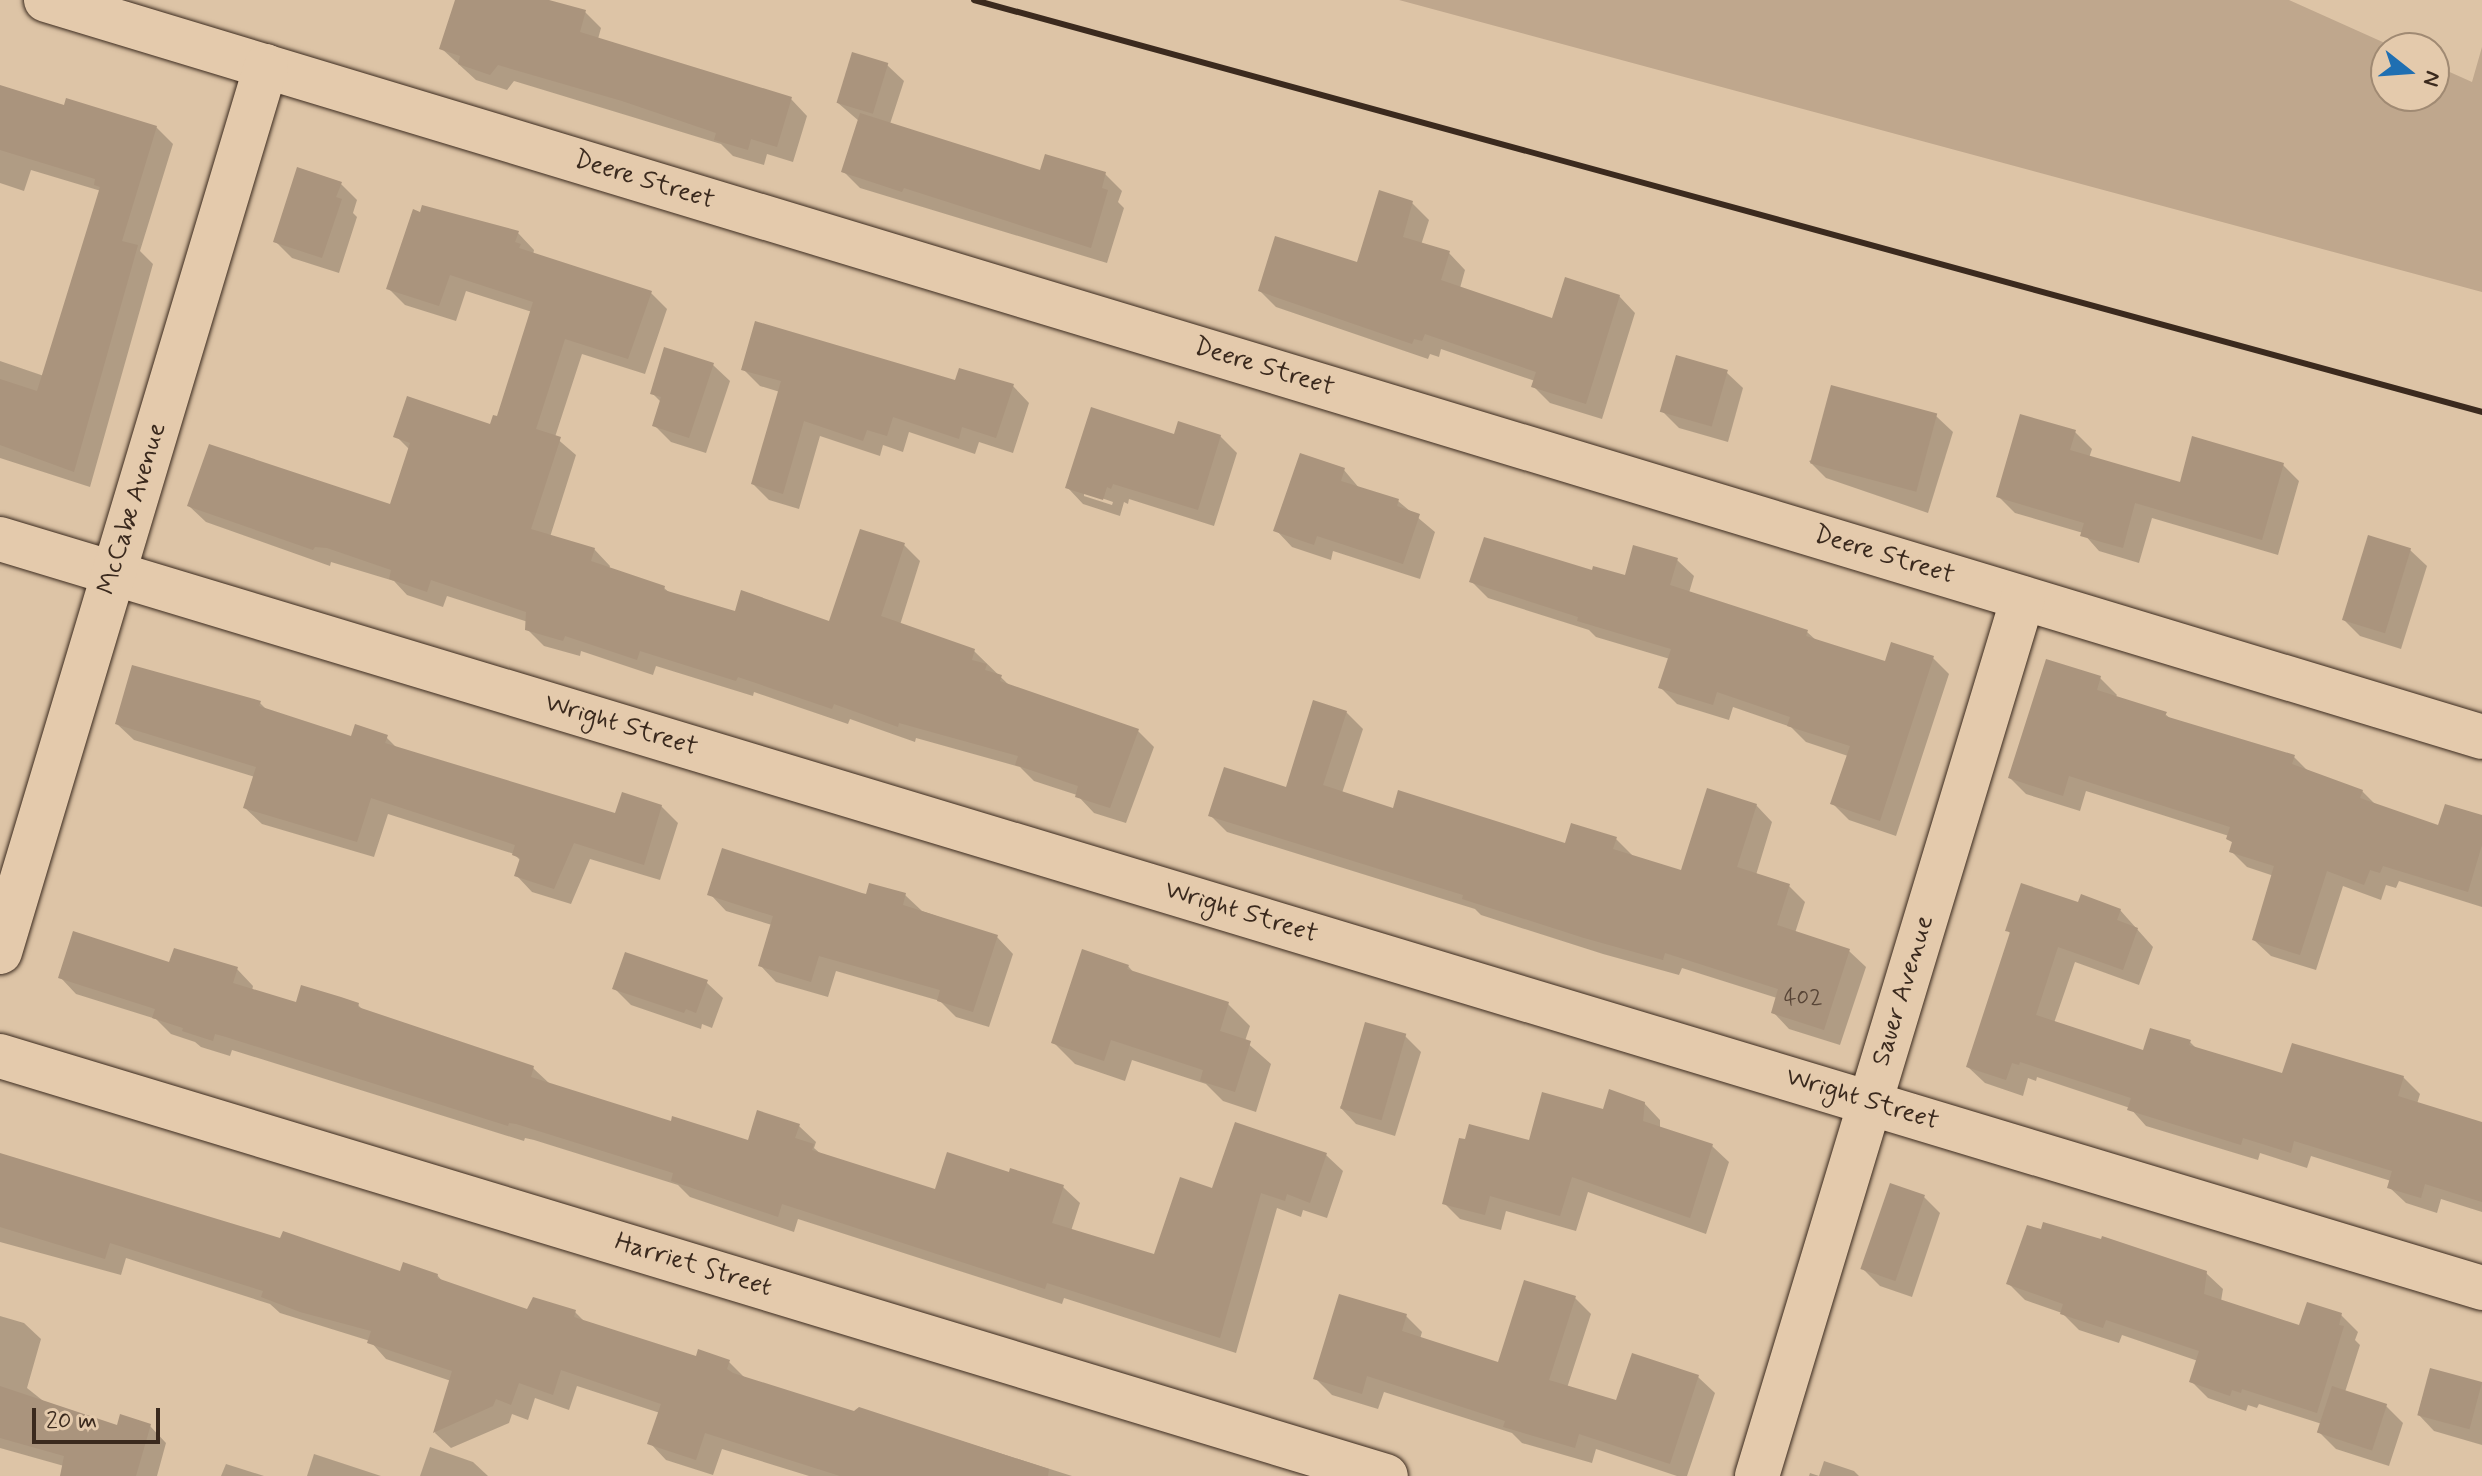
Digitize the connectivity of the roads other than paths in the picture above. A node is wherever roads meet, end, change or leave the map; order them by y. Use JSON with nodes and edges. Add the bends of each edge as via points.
{"nodes":[{"id":1,"x":46,"y":0,"type":"edge"},
{"id":2,"x":266,"y":66,"type":"junction"},
{"id":3,"x":0,"y":539,"type":"edge"},
{"id":4,"x":114,"y":574,"type":"junction"},
{"id":5,"x":2023,"y":598,"type":"junction"},
{"id":6,"x":2482,"y":737,"type":"edge"},
{"id":7,"x":0,"y":952,"type":"edge"},
{"id":8,"x":0,"y":1056,"type":"edge"},
{"id":9,"x":1871,"y":1103,"type":"junction"},
{"id":10,"x":2482,"y":1288,"type":"edge"},
{"id":11,"x":1386,"y":1476,"type":"edge"},
{"id":12,"x":1757,"y":1476,"type":"edge"}],
"edges":[{"from":1,"to":2,"type":"street","name":"Deere Street"},
{"from":2,"to":4,"type":"street","name":"McCabe Avenue"},
{"from":2,"to":5,"type":"street","name":"Deere Street"},
{"from":3,"to":4,"type":"street","name":"Wright Street"},
{"from":4,"to":7,"type":"street","name":"McCabe Avenue"},
{"from":4,"to":9,"type":"street","name":"Wright Street"},
{"from":5,"to":6,"type":"street","name":"Deere Street"},
{"from":5,"to":9,"type":"street","name":"Sauer Avenue"},
{"from":8,"to":11,"type":"street","name":"Harriet Street"},
{"from":9,"to":10,"type":"street","name":"Wright Street"},
{"from":9,"to":12,"type":"street","name":"Sauer Avenue"}]}
